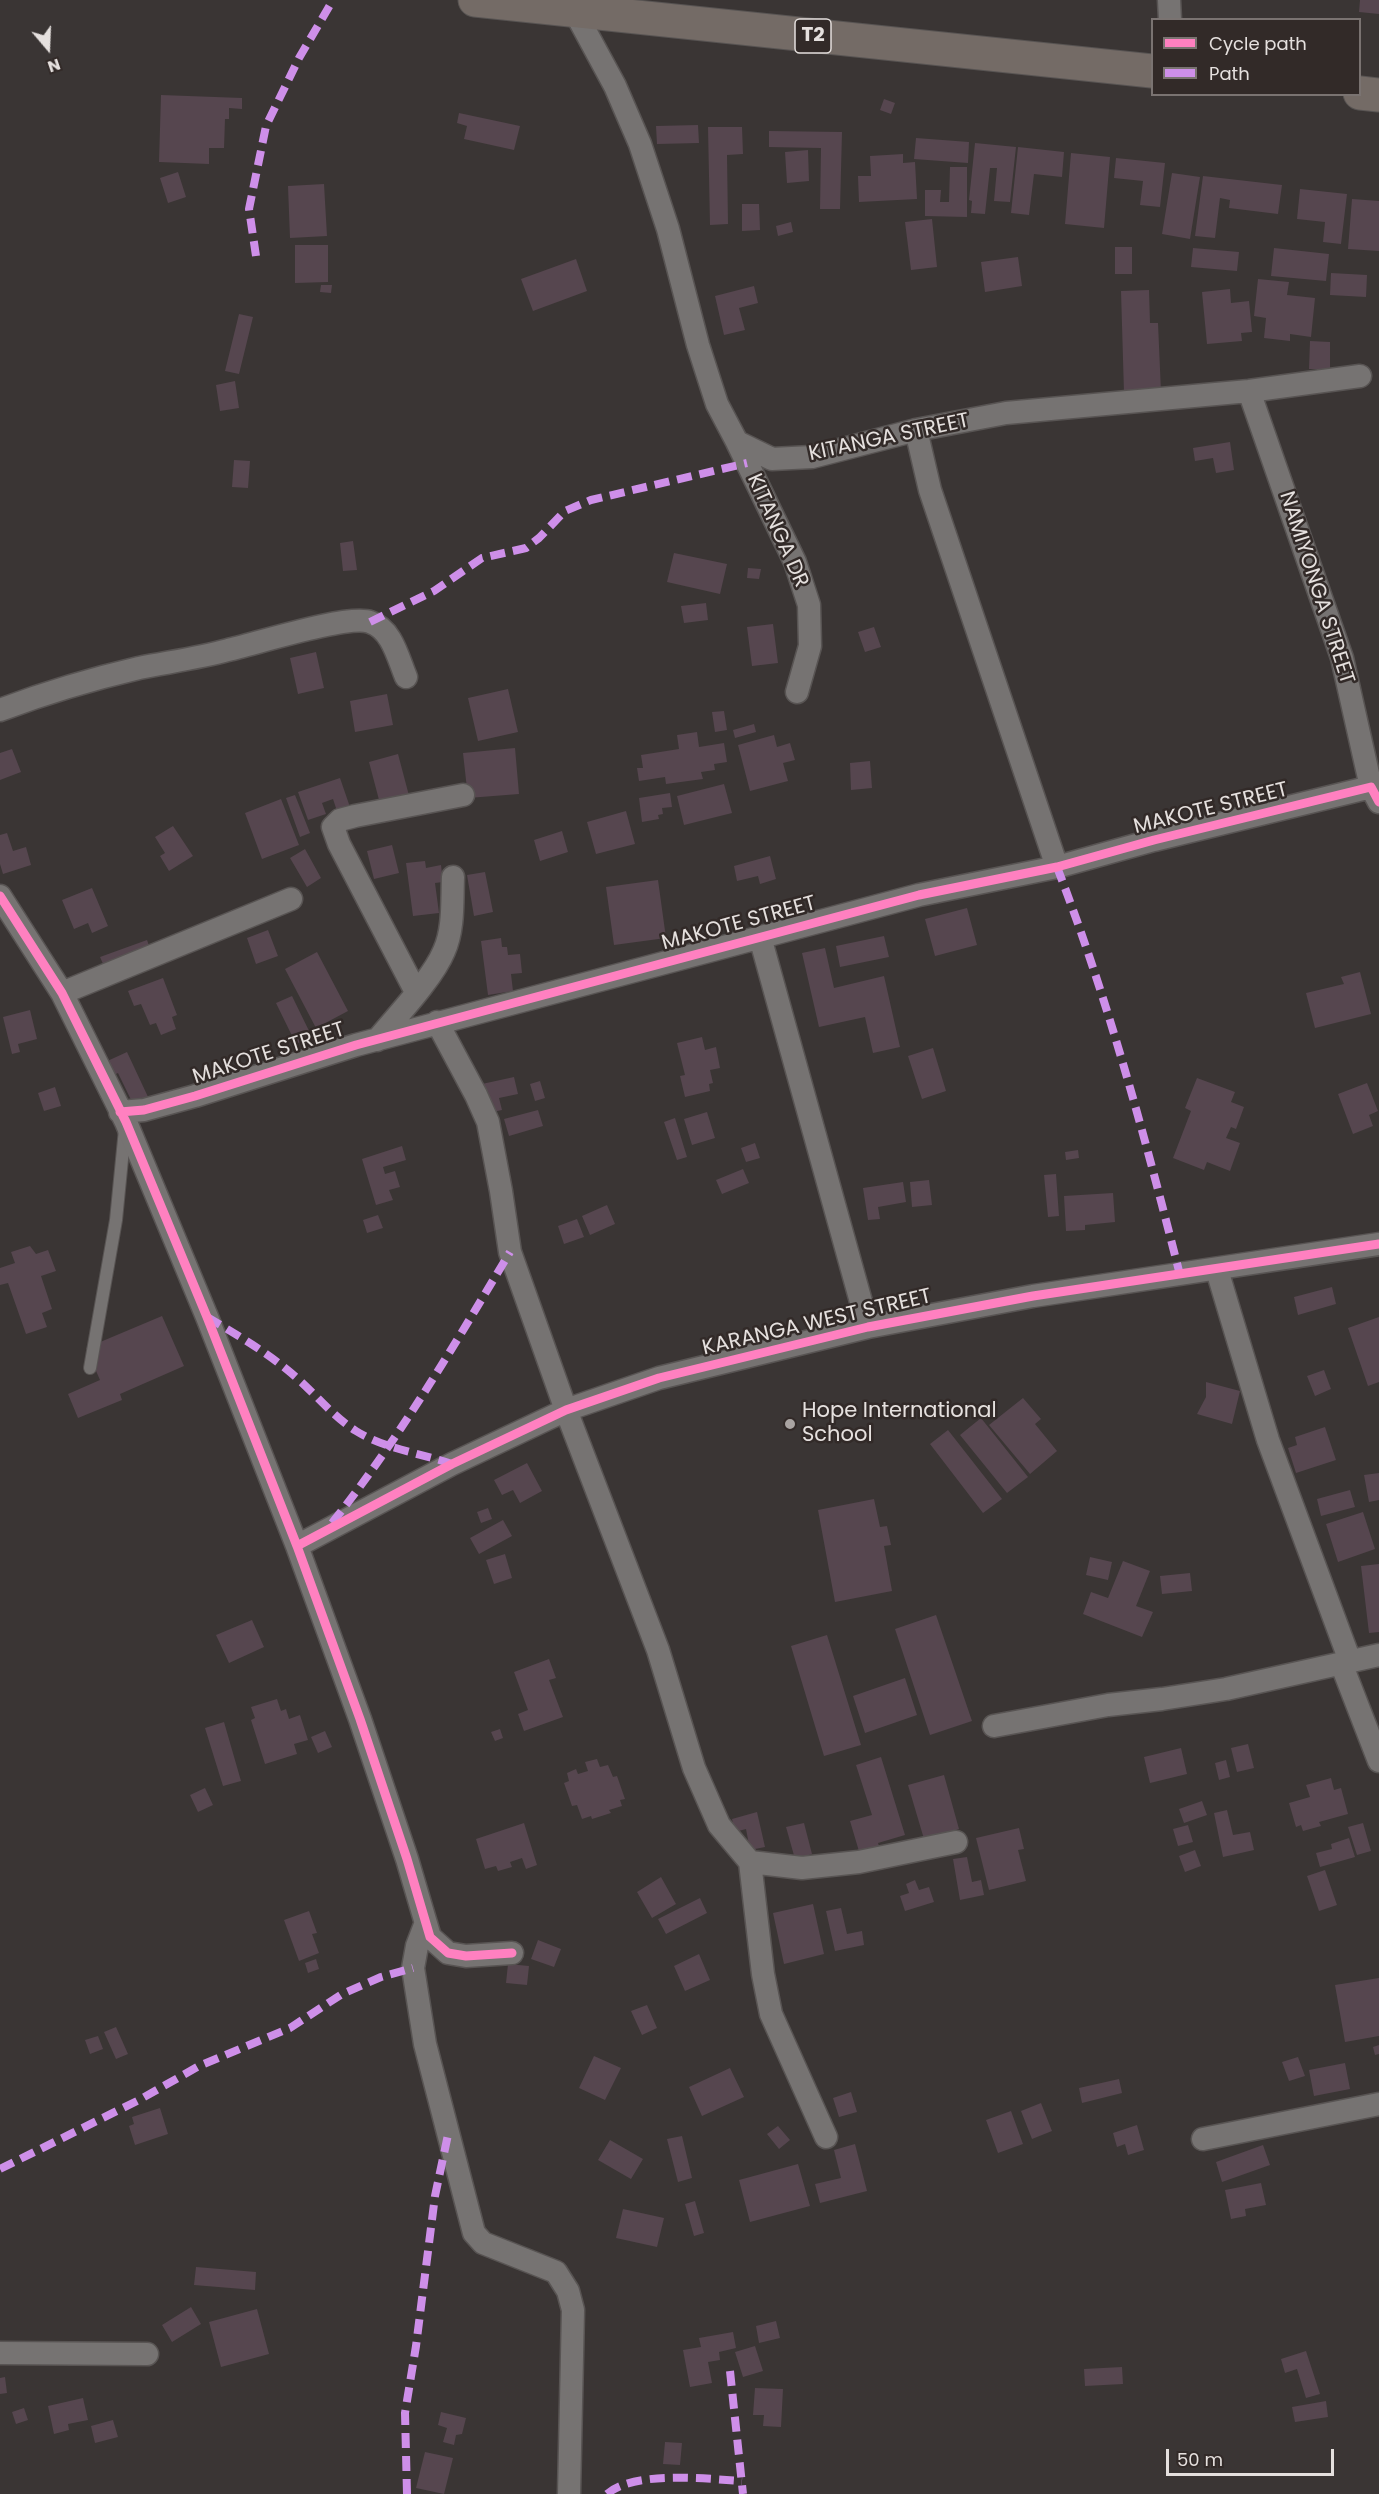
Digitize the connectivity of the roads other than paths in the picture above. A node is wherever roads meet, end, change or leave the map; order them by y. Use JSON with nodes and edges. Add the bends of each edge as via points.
{"nodes":[{"id":1,"x":475,"y":0,"type":"edge"},
{"id":2,"x":1169,"y":0,"type":"edge"},
{"id":3,"x":536,"y":4,"type":"edge"},
{"id":4,"x":575,"y":12,"type":"junction"},
{"id":5,"x":1170,"y":18,"type":"edge"},
{"id":6,"x":1151,"y":71,"type":"edge"},
{"id":7,"x":1361,"y":93,"type":"edge"},
{"id":8,"x":1379,"y":95,"type":"edge"},
{"id":9,"x":1360,"y":376,"type":"dead end"},
{"id":10,"x":1249,"y":391,"type":"junction"},
{"id":11,"x":916,"y":430,"type":"junction"},
{"id":12,"x":737,"y":442,"type":"junction"},
{"id":13,"x":406,"y":677,"type":"dead end"},
{"id":14,"x":798,"y":692,"type":"dead end"},
{"id":15,"x":0,"y":710,"type":"edge"},
{"id":16,"x":1376,"y":792,"type":"edge"},
{"id":17,"x":463,"y":795,"type":"dead end"},
{"id":18,"x":1057,"y":867,"type":"junction"},
{"id":19,"x":453,"y":877,"type":"dead end"},
{"id":20,"x":0,"y":896,"type":"edge"},
{"id":21,"x":291,"y":899,"type":"dead end"},
{"id":22,"x":760,"y":938,"type":"junction"},
{"id":23,"x":416,"y":992,"type":"junction"},
{"id":24,"x":62,"y":993,"type":"junction"},
{"id":25,"x":437,"y":1022,"type":"junction"},
{"id":26,"x":377,"y":1040,"type":"junction"},
{"id":27,"x":123,"y":1117,"type":"junction"},
{"id":28,"x":1379,"y":1244,"type":"edge"},
{"id":29,"x":1217,"y":1270,"type":"junction"},
{"id":30,"x":868,"y":1328,"type":"junction"},
{"id":31,"x":90,"y":1368,"type":"dead end"},
{"id":32,"x":566,"y":1410,"type":"junction"},
{"id":33,"x":297,"y":1546,"type":"junction"},
{"id":34,"x":1379,"y":1655,"type":"edge"},
{"id":35,"x":1346,"y":1662,"type":"junction"},
{"id":36,"x":994,"y":1726,"type":"dead end"},
{"id":37,"x":1379,"y":1761,"type":"edge"},
{"id":38,"x":956,"y":1842,"type":"dead end"},
{"id":39,"x":750,"y":1862,"type":"junction"},
{"id":40,"x":425,"y":1925,"type":"junction"},
{"id":41,"x":512,"y":1953,"type":"dead end"},
{"id":42,"x":1379,"y":2104,"type":"edge"},
{"id":43,"x":826,"y":2137,"type":"dead end"},
{"id":44,"x":1203,"y":2139,"type":"dead end"},
{"id":45,"x":0,"y":2353,"type":"edge"},
{"id":46,"x":147,"y":2354,"type":"dead end"},
{"id":47,"x":569,"y":2494,"type":"edge"}],
"edges":[{"from":1,"to":3,"type":"highway","number":"T2"},
{"from":2,"to":5,"type":"street"},
{"from":3,"to":4,"type":"highway","number":"T2"},
{"from":4,"to":6,"type":"highway","number":"T2"},
{"from":4,"to":12,"type":"street","via":[[615,86],[640,144],[717,404]]},
{"from":7,"to":8,"type":"highway"},
{"from":9,"to":10,"type":"street","name":"KITANGA STREET"},
{"from":10,"to":11,"type":"street","name":"KITANGA STREET","via":[[1006,413]]},
{"from":10,"to":16,"type":"street","name":"NAMIYONGA STREET","via":[[1342,658]]},
{"from":11,"to":12,"type":"street","name":"KITANGA STREET","via":[[812,457],[772,459]]},
{"from":11,"to":18,"type":"street","via":[[930,490]]},
{"from":12,"to":14,"type":"street","name":"KITANGA DR","via":[[795,562],[808,605],[810,646]]},
{"from":13,"to":15,"type":"street","via":[[386,632],[370,622],[351,621],[138,669],[45,693]]},
{"from":16,"to":18,"type":"street","name":"MAKOTE STREET","via":[[1154,840]]},
{"from":17,"to":23,"type":"street","via":[[355,816],[340,820],[333,827]]},
{"from":18,"to":22,"type":"street","name":"MAKOTE STREET","via":[[919,895]]},
{"from":19,"to":23,"type":"street","via":[[450,934],[432,973]]},
{"from":20,"to":24,"type":"street"},
{"from":21,"to":24,"type":"street"},
{"from":22,"to":25,"type":"street","name":"MAKOTE STREET"},
{"from":22,"to":30,"type":"street"},
{"from":23,"to":26,"type":"street"},
{"from":24,"to":27,"type":"street"},
{"from":25,"to":26,"type":"street","name":"MAKOTE STREET"},
{"from":25,"to":32,"type":"street","via":[[488,1122],[510,1252]]},
{"from":26,"to":27,"type":"street","name":"MAKOTE STREET"},
{"from":27,"to":31,"type":"lane","via":[[116,1220]]},
{"from":27,"to":33,"type":"street"},
{"from":28,"to":29,"type":"street","name":"KARANGA WEST STREET"},
{"from":29,"to":30,"type":"street","name":"KARANGA WEST STREET","via":[[1033,1296]]},
{"from":29,"to":35,"type":"street","via":[[1268,1440]]},
{"from":30,"to":32,"type":"street","name":"KARANGA WEST STREET","via":[[659,1378]]},
{"from":32,"to":33,"type":"street","name":"KARANGA WEST STREET","via":[[452,1464]]},
{"from":32,"to":39,"type":"street","via":[[658,1650],[694,1768],[719,1825]]},
{"from":33,"to":40,"type":"street","via":[[360,1719]]},
{"from":34,"to":35,"type":"street"},
{"from":35,"to":36,"type":"street","via":[[1226,1689]]},
{"from":35,"to":37,"type":"street"},
{"from":38,"to":39,"type":"street","via":[[859,1862],[802,1868]]},
{"from":39,"to":43,"type":"street","via":[[771,2014]]},
{"from":40,"to":41,"type":"street","via":[[430,1937],[448,1953]]},
{"from":40,"to":47,"type":"street","via":[[413,1968],[416,1990],[425,2044],[474,2233],[483,2243],[556,2272],[568,2291],[573,2310]]},
{"from":42,"to":44,"type":"street"},
{"from":45,"to":46,"type":"street"}]}
